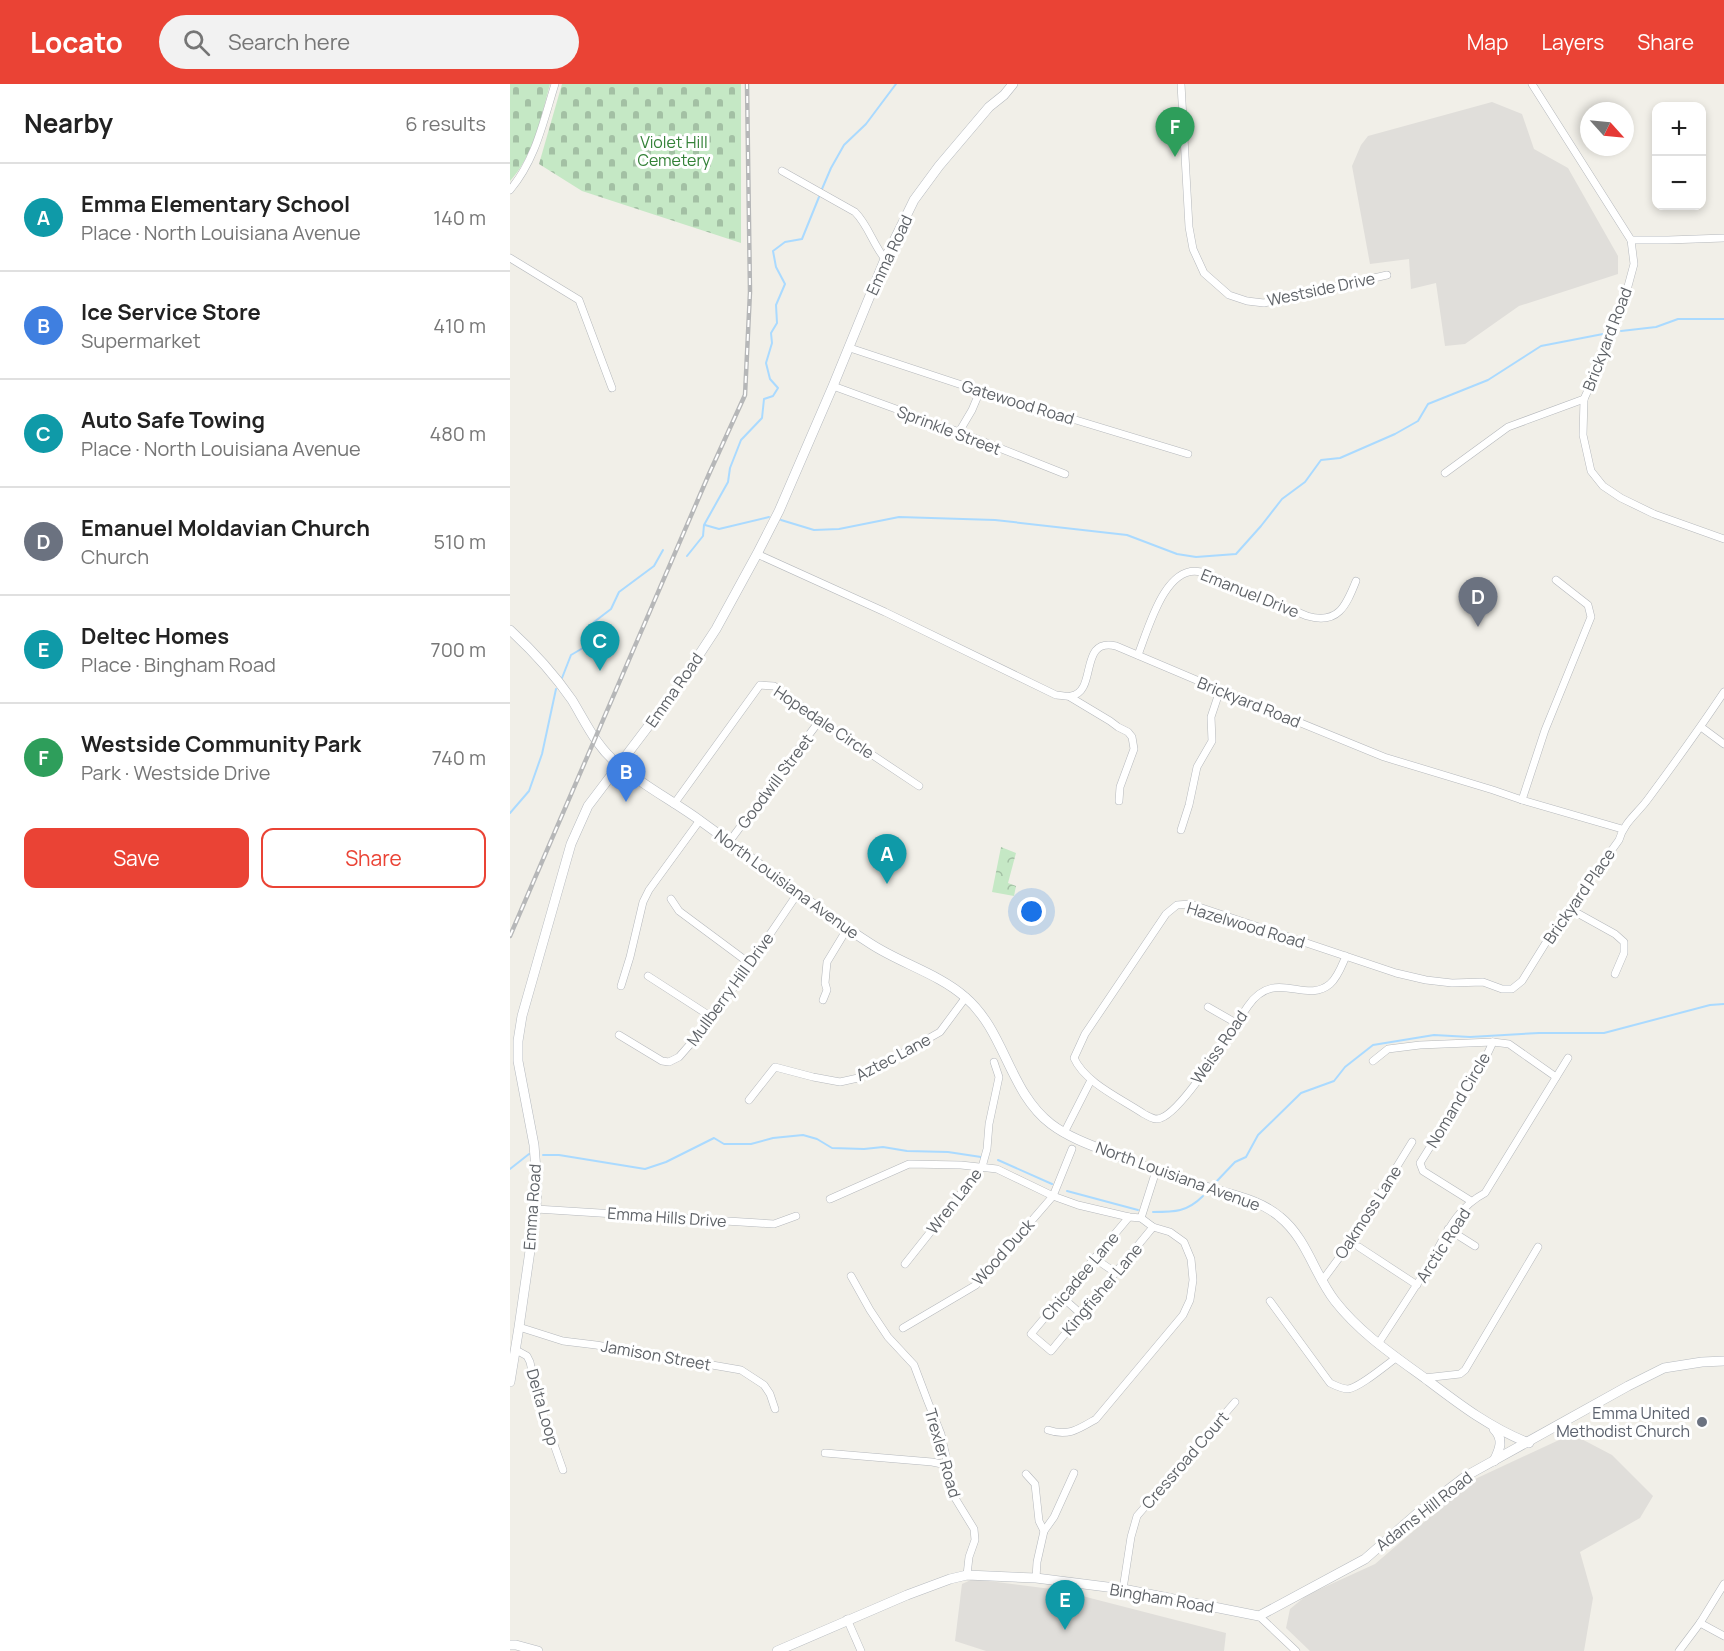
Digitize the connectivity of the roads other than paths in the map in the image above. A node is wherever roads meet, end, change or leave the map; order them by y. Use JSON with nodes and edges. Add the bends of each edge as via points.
{"nodes":[{"id":1,"x":555,"y":84,"type":"edge"},
{"id":2,"x":1013,"y":84,"type":"edge"},
{"id":3,"x":1181,"y":84,"type":"edge"},
{"id":4,"x":1532,"y":84,"type":"edge"},
{"id":5,"x":782,"y":171,"type":"dead end"},
{"id":6,"x":510,"y":190,"type":"edge"},
{"id":7,"x":1724,"y":237,"type":"edge"},
{"id":8,"x":1631,"y":240,"type":"junction"},
{"id":9,"x":510,"y":258,"type":"edge"},
{"id":10,"x":885,"y":259,"type":"junction"},
{"id":11,"x":1387,"y":275,"type":"dead end"},
{"id":12,"x":849,"y":348,"type":"junction"},
{"id":13,"x":833,"y":386,"type":"junction"},
{"id":14,"x":612,"y":388,"type":"dead end"},
{"id":15,"x":980,"y":391,"type":"junction"},
{"id":16,"x":1584,"y":399,"type":"junction"},
{"id":17,"x":959,"y":432,"type":"junction"},
{"id":18,"x":1188,"y":454,"type":"dead end"},
{"id":19,"x":1445,"y":473,"type":"dead end"},
{"id":20,"x":1065,"y":474,"type":"dead end"},
{"id":21,"x":1724,"y":539,"type":"edge"},
{"id":22,"x":757,"y":554,"type":"junction"},
{"id":23,"x":1556,"y":580,"type":"dead end"},
{"id":24,"x":1356,"y":581,"type":"dead end"},
{"id":25,"x":510,"y":630,"type":"edge"},
{"id":26,"x":1138,"y":655,"type":"junction"},
{"id":27,"x":1220,"y":690,"type":"junction"},
{"id":28,"x":1724,"y":692,"type":"edge"},
{"id":29,"x":1070,"y":696,"type":"junction"},
{"id":30,"x":820,"y":720,"type":"junction"},
{"id":31,"x":1701,"y":727,"type":"junction"},
{"id":32,"x":1724,"y":744,"type":"edge"},
{"id":33,"x":618,"y":765,"type":"junction"},
{"id":34,"x":919,"y":786,"type":"dead end"},
{"id":35,"x":1522,"y":800,"type":"junction"},
{"id":36,"x":1119,"y":801,"type":"dead end"},
{"id":37,"x":674,"y":804,"type":"junction"},
{"id":38,"x":700,"y":820,"type":"junction"},
{"id":39,"x":1622,"y":828,"type":"junction"},
{"id":40,"x":1181,"y":830,"type":"dead end"},
{"id":41,"x":729,"y":842,"type":"junction"},
{"id":42,"x":798,"y":893,"type":"junction"},
{"id":43,"x":671,"y":899,"type":"dead end"},
{"id":44,"x":1570,"y":909,"type":"junction"},
{"id":45,"x":847,"y":929,"type":"junction"},
{"id":46,"x":1346,"y":956,"type":"junction"},
{"id":47,"x":749,"y":963,"type":"junction"},
{"id":48,"x":1532,"y":963,"type":"joint"},
{"id":49,"x":1615,"y":974,"type":"dead end"},
{"id":50,"x":648,"y":976,"type":"dead end"},
{"id":51,"x":621,"y":986,"type":"dead end"},
{"id":52,"x":966,"y":997,"type":"junction"},
{"id":53,"x":823,"y":1000,"type":"dead end"},
{"id":54,"x":1208,"y":1007,"type":"dead end"},
{"id":55,"x":713,"y":1017,"type":"junction"},
{"id":56,"x":1236,"y":1023,"type":"junction"},
{"id":57,"x":619,"y":1035,"type":"dead end"},
{"id":58,"x":1493,"y":1042,"type":"junction"},
{"id":59,"x":1568,"y":1058,"type":"dead end"},
{"id":60,"x":1373,"y":1061,"type":"dead end"},
{"id":61,"x":994,"y":1062,"type":"dead end"},
{"id":62,"x":1556,"y":1077,"type":"junction"},
{"id":63,"x":1091,"y":1080,"type":"junction"},
{"id":64,"x":749,"y":1100,"type":"dead end"},
{"id":65,"x":1064,"y":1133,"type":"junction"},
{"id":66,"x":1412,"y":1142,"type":"dead end"},
{"id":67,"x":1072,"y":1149,"type":"dead end"},
{"id":68,"x":982,"y":1167,"type":"junction"},
{"id":69,"x":1156,"y":1171,"type":"junction"},
{"id":70,"x":1053,"y":1196,"type":"junction"},
{"id":71,"x":830,"y":1199,"type":"dead end"},
{"id":72,"x":1471,"y":1201,"type":"junction"},
{"id":73,"x":536,"y":1209,"type":"junction"},
{"id":74,"x":796,"y":1216,"type":"dead end"},
{"id":75,"x":1129,"y":1217,"type":"junction"},
{"id":76,"x":1141,"y":1218,"type":"junction"},
{"id":77,"x":1153,"y":1227,"type":"junction"},
{"id":78,"x":1448,"y":1229,"type":"junction"},
{"id":79,"x":1474,"y":1246,"type":"dead end"},
{"id":80,"x":1359,"y":1247,"type":"dead end"},
{"id":81,"x":1538,"y":1247,"type":"dead end"},
{"id":82,"x":1094,"y":1258,"type":"junction"},
{"id":83,"x":905,"y":1264,"type":"dead end"},
{"id":84,"x":1116,"y":1273,"type":"junction"},
{"id":85,"x":851,"y":1275,"type":"dead end"},
{"id":86,"x":1322,"y":1281,"type":"junction"},
{"id":87,"x":1417,"y":1285,"type":"junction"},
{"id":88,"x":1062,"y":1297,"type":"junction"},
{"id":89,"x":1270,"y":1301,"type":"dead end"},
{"id":90,"x":1081,"y":1314,"type":"junction"},
{"id":91,"x":519,"y":1327,"type":"junction"},
{"id":92,"x":903,"y":1328,"type":"dead end"},
{"id":93,"x":1378,"y":1344,"type":"junction"},
{"id":94,"x":516,"y":1350,"type":"junction"},
{"id":95,"x":1051,"y":1351,"type":"joint"},
{"id":96,"x":1396,"y":1358,"type":"junction"},
{"id":97,"x":1724,"y":1363,"type":"edge"},
{"id":98,"x":1424,"y":1378,"type":"junction"},
{"id":99,"x":510,"y":1382,"type":"edge"},
{"id":100,"x":1235,"y":1402,"type":"dead end"},
{"id":101,"x":775,"y":1409,"type":"dead end"},
{"id":102,"x":1488,"y":1423,"type":"junction"},
{"id":103,"x":1048,"y":1430,"type":"dead end"},
{"id":104,"x":1529,"y":1443,"type":"junction"},
{"id":105,"x":825,"y":1453,"type":"dead end"},
{"id":106,"x":1494,"y":1461,"type":"junction"},
{"id":107,"x":947,"y":1465,"type":"junction"},
{"id":108,"x":563,"y":1470,"type":"dead end"},
{"id":109,"x":1074,"y":1473,"type":"dead end"},
{"id":110,"x":1026,"y":1474,"type":"dead end"},
{"id":111,"x":1044,"y":1531,"type":"junction"},
{"id":112,"x":967,"y":1575,"type":"junction"},
{"id":113,"x":1036,"y":1578,"type":"junction"},
{"id":114,"x":1724,"y":1584,"type":"edge"},
{"id":115,"x":1123,"y":1589,"type":"junction"},
{"id":116,"x":1260,"y":1616,"type":"junction"},
{"id":117,"x":848,"y":1619,"type":"junction"},
{"id":118,"x":1700,"y":1623,"type":"junction"},
{"id":119,"x":1724,"y":1636,"type":"edge"},
{"id":120,"x":510,"y":1645,"type":"edge"},
{"id":121,"x":538,"y":1651,"type":"edge"},
{"id":122,"x":777,"y":1651,"type":"edge"},
{"id":123,"x":861,"y":1651,"type":"edge"},
{"id":124,"x":1296,"y":1651,"type":"edge"},
{"id":125,"x":1679,"y":1651,"type":"edge"}],
"edges":[{"from":1,"to":6,"type":"street","via":[[533,154]]},
{"from":2,"to":10,"type":"street","name":"Emma Road","via":[[989,107],[914,200]]},
{"from":3,"to":11,"type":"street","name":"Westside Drive","via":[[1189,226],[1193,249],[1204,273],[1229,295],[1264,303]]},
{"from":4,"to":8,"type":"street","name":"Brickyard Road"},
{"from":5,"to":10,"type":"street","via":[[855,212]]},
{"from":7,"to":8,"type":"street"},
{"from":8,"to":16,"type":"street","name":"Brickyard Road","via":[[1634,264],[1624,301]]},
{"from":9,"to":14,"type":"street","via":[[579,300]]},
{"from":10,"to":12,"type":"street","name":"Emma Road"},
{"from":12,"to":13,"type":"street","name":"Emma Road"},
{"from":12,"to":15,"type":"street","name":"Gatewood Road"},
{"from":13,"to":17,"type":"street","name":"Sprinkle Street"},
{"from":13,"to":22,"type":"street","name":"Emma Road"},
{"from":15,"to":17,"type":"street"},
{"from":15,"to":18,"type":"street","name":"Gatewood Road"},
{"from":16,"to":19,"type":"street","via":[[1508,427]]},
{"from":16,"to":21,"type":"street","name":"Brickyard Road","via":[[1583,435],[1591,471],[1603,486],[1654,514]]},
{"from":17,"to":20,"type":"street","name":"Sprinkle Street"},
{"from":22,"to":29,"type":"street","via":[[1056,695]]},
{"from":22,"to":33,"type":"street","name":"Emma Road","via":[[716,629],[678,687]]},
{"from":23,"to":35,"type":"street","via":[[1588,605],[1591,617],[1545,730]]},
{"from":24,"to":26,"type":"street","name":"Emanuel Drive","via":[[1340,610],[1324,619],[1307,616],[1201,572],[1189,571],[1162,594]]},
{"from":25,"to":33,"type":"street","name":"North Louisiana Avenue","via":[[547,667],[592,735]]},
{"from":26,"to":27,"type":"street","name":"Brickyard Road"},
{"from":26,"to":29,"type":"street","name":"Brickyard Road","via":[[1116,646],[1103,646],[1092,656],[1083,687]]},
{"from":27,"to":35,"type":"street","name":"Brickyard Road","via":[[1384,757]]},
{"from":27,"to":40,"type":"street","via":[[1211,717],[1212,741],[1197,767]]},
{"from":28,"to":31,"type":"street"},
{"from":29,"to":36,"type":"street","via":[[1132,737],[1134,749]]},
{"from":30,"to":34,"type":"street","name":"Hopedale Circle"},
{"from":30,"to":37,"type":"street","name":"Hopedale Circle","via":[[774,686],[760,685]]},
{"from":30,"to":41,"type":"street","name":"Goodwill Street"},
{"from":31,"to":32,"type":"street"},
{"from":31,"to":39,"type":"street","via":[[1646,803]]},
{"from":33,"to":37,"type":"street","name":"North Louisiana Avenue"},
{"from":33,"to":73,"type":"street","name":"Emma Road","via":[[588,806],[571,844],[522,1016],[518,1061],[534,1144]]},
{"from":35,"to":39,"type":"street","name":"Brickyard Road"},
{"from":37,"to":38,"type":"street","name":"North Louisiana Avenue"},
{"from":38,"to":41,"type":"street","name":"North Louisiana Avenue"},
{"from":38,"to":51,"type":"street","via":[[643,902]]},
{"from":39,"to":44,"type":"street","name":"Brickyard Place","via":[[1619,840]]},
{"from":41,"to":42,"type":"street","name":"North Louisiana Avenue"},
{"from":42,"to":45,"type":"street","name":"North Louisiana Avenue"},
{"from":42,"to":47,"type":"street","name":"Mullberry Hill Drive"},
{"from":43,"to":47,"type":"street","via":[[679,911]]},
{"from":44,"to":48,"type":"street","name":"Brickyard Place"},
{"from":44,"to":49,"type":"street","via":[[1624,942]]},
{"from":45,"to":52,"type":"street","name":"North Louisiana Avenue"},
{"from":45,"to":53,"type":"street","via":[[827,962]]},
{"from":46,"to":48,"type":"street","name":"Hazelwood Road","via":[[1426,980],[1484,982],[1502,989],[1512,989]]},
{"from":46,"to":56,"type":"street","name":"Weiss Road","via":[[1329,985],[1315,991],[1272,987],[1255,996]]},
{"from":46,"to":63,"type":"street","name":"Hazelwood Road","via":[[1190,904],[1177,905],[1166,915],[1085,1034],[1074,1058]]},
{"from":47,"to":55,"type":"street","name":"Mullberry Hill Drive"},
{"from":50,"to":55,"type":"street"},
{"from":52,"to":64,"type":"street","name":"Aztec Lane","via":[[940,1032],[858,1078],[840,1082],[778,1066]]},
{"from":52,"to":65,"type":"street","name":"North Louisiana Avenue","via":[[985,1018],[1035,1110]]},
{"from":54,"to":56,"type":"street"},
{"from":55,"to":57,"type":"street","name":"Mullberry Hill Drive","via":[[679,1057],[669,1062]]},
{"from":56,"to":63,"type":"street","name":"Weiss Road","via":[[1196,1083],[1161,1119],[1153,1119]]},
{"from":58,"to":60,"type":"street","via":[[1388,1049]]},
{"from":58,"to":62,"type":"street","via":[[1509,1044]]},
{"from":58,"to":72,"type":"street","name":"Nomand Circle","via":[[1420,1163],[1423,1171]]},
{"from":59,"to":62,"type":"street","name":"Arctic Road"},
{"from":61,"to":68,"type":"street","name":"Wren Lane","via":[[999,1077]]},
{"from":62,"to":72,"type":"street","name":"Arctic Road","via":[[1485,1193]]},
{"from":63,"to":65,"type":"street"},
{"from":65,"to":69,"type":"street","name":"North Louisiana Avenue"},
{"from":66,"to":86,"type":"street","name":"Oakmoss Lane"},
{"from":67,"to":70,"type":"street","name":"Wood Duck"},
{"from":68,"to":70,"type":"street","via":[[997,1169]]},
{"from":68,"to":71,"type":"street","via":[[909,1164]]},
{"from":68,"to":83,"type":"street","name":"Wren Lane"},
{"from":69,"to":76,"type":"street"},
{"from":69,"to":86,"type":"street","name":"North Louisiana Avenue","via":[[1245,1198],[1270,1210],[1297,1235]]},
{"from":70,"to":75,"type":"street"},
{"from":70,"to":92,"type":"street","name":"Wood Duck","via":[[976,1285]]},
{"from":72,"to":78,"type":"street","name":"Arctic Road"},
{"from":73,"to":74,"type":"street","name":"Emma Hills Drive","via":[[774,1224]]},
{"from":73,"to":91,"type":"street","name":"Emma Road"},
{"from":75,"to":76,"type":"street"},
{"from":75,"to":82,"type":"street","name":"Chicadee Lane"},
{"from":76,"to":77,"type":"street"},
{"from":77,"to":84,"type":"street","name":"Kingfisher Lane"},
{"from":77,"to":103,"type":"street","via":[[1184,1242],[1191,1259],[1193,1280],[1183,1315],[1096,1419],[1077,1431]]},
{"from":78,"to":79,"type":"street"},
{"from":78,"to":87,"type":"street","name":"Arctic Road"},
{"from":80,"to":87,"type":"street"},
{"from":81,"to":98,"type":"street","via":[[1465,1370]]},
{"from":82,"to":84,"type":"street"},
{"from":82,"to":88,"type":"street","name":"Chicadee Lane"},
{"from":84,"to":90,"type":"street","name":"Kingfisher Lane"},
{"from":85,"to":107,"type":"street","name":"Trexler Road","via":[[888,1337],[914,1365],[940,1434]]},
{"from":86,"to":93,"type":"street","name":"North Louisiana Avenue","via":[[1349,1318]]},
{"from":87,"to":93,"type":"street","name":"Arctic Road"},
{"from":88,"to":90,"type":"street"},
{"from":88,"to":95,"type":"street","name":"Chicadee Lane","via":[[1030,1334]]},
{"from":89,"to":96,"type":"street","via":[[1330,1383],[1348,1389],[1357,1386]]},
{"from":90,"to":95,"type":"street","name":"Kingfisher Lane"},
{"from":91,"to":94,"type":"street","name":"Emma Road"},
{"from":91,"to":101,"type":"street","name":"Jamison Street","via":[[563,1341],[741,1370],[764,1385]]},
{"from":93,"to":96,"type":"street","name":"North Louisiana Avenue"},
{"from":94,"to":99,"type":"street","name":"Emma Road"},
{"from":94,"to":108,"type":"street","name":"Delta Loop","via":[[530,1362],[538,1399]]},
{"from":96,"to":98,"type":"street","name":"North Louisiana Avenue"},
{"from":97,"to":104,"type":"street","name":"Adams Hill Road","via":[[1664,1368]]},
{"from":98,"to":102,"type":"street","name":"North Louisiana Avenue"},
{"from":100,"to":115,"type":"street","name":"Cressroad Court","via":[[1137,1516]]},
{"from":102,"to":104,"type":"street","name":"North Louisiana Avenue"},
{"from":102,"to":106,"type":"street","via":[[1500,1437]]},
{"from":104,"to":106,"type":"street","name":"Adams Hill Road"},
{"from":105,"to":107,"type":"street"},
{"from":106,"to":116,"type":"street","name":"Adams Hill Road","via":[[1454,1485],[1365,1559]]},
{"from":107,"to":112,"type":"street","name":"Trexler Road","via":[[955,1498],[974,1529]]},
{"from":109,"to":111,"type":"street"},
{"from":110,"to":111,"type":"street","via":[[1035,1484]]},
{"from":111,"to":113,"type":"street"},
{"from":112,"to":113,"type":"street","name":"Bingham Road"},
{"from":112,"to":117,"type":"street","name":"Bingham Road"},
{"from":113,"to":115,"type":"street","name":"Bingham Road"},
{"from":114,"to":118,"type":"street"},
{"from":115,"to":116,"type":"street","name":"Bingham Road"},
{"from":116,"to":124,"type":"street"},
{"from":117,"to":122,"type":"street","name":"Bingham Road"},
{"from":117,"to":123,"type":"street"},
{"from":118,"to":119,"type":"street"},
{"from":118,"to":125,"type":"street"},
{"from":120,"to":121,"type":"street"}]}
